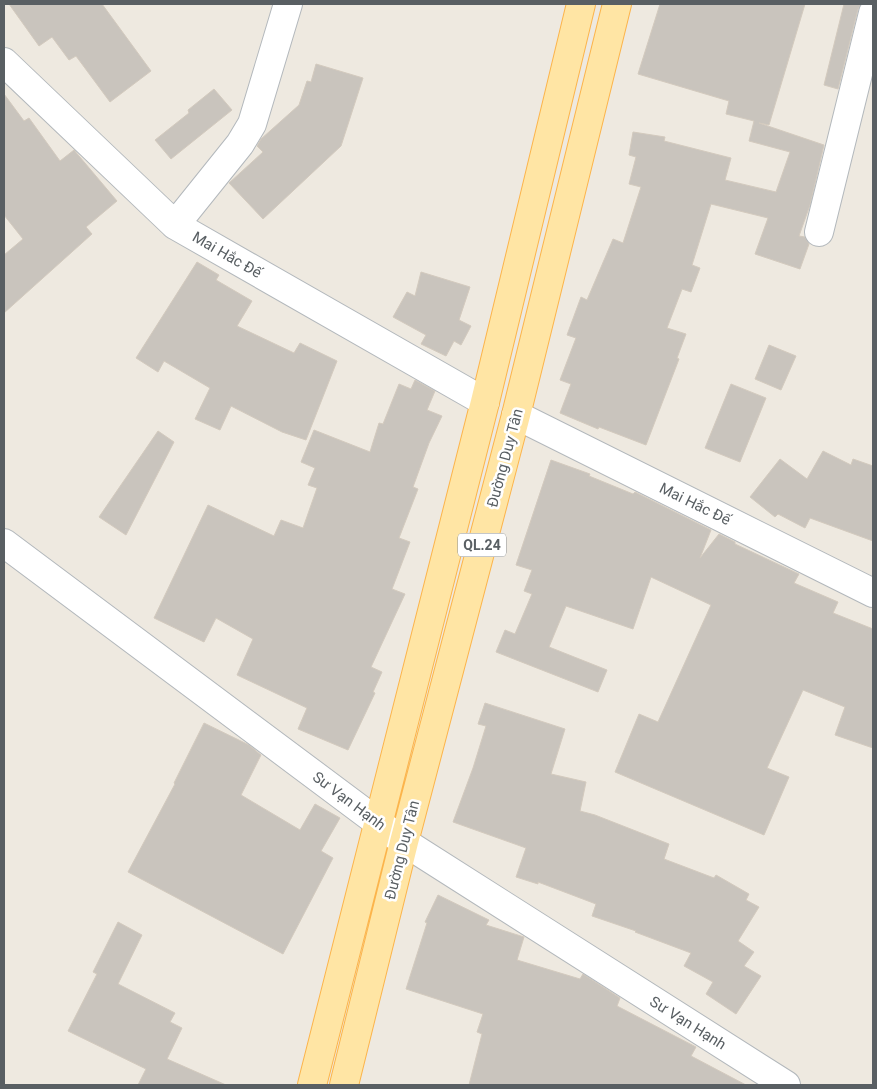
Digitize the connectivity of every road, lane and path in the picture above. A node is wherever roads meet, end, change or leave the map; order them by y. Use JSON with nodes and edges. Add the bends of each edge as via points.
{"nodes":[{"id":1,"x":288,"y":4,"type":"edge"},
{"id":2,"x":581,"y":4,"type":"edge"},
{"id":3,"x":618,"y":4,"type":"edge"},
{"id":4,"x":873,"y":14,"type":"edge"},
{"id":5,"x":4,"y":62,"type":"edge"},
{"id":6,"x":175,"y":225,"type":"junction"},
{"id":7,"x":819,"y":232,"type":"dead end"},
{"id":8,"x":485,"y":402,"type":"junction"},
{"id":9,"x":516,"y":416,"type":"junction"},
{"id":10,"x":5,"y":547,"type":"edge"},
{"id":11,"x":873,"y":593,"type":"edge"},
{"id":12,"x":378,"y":822,"type":"junction"},
{"id":13,"x":404,"y":842,"type":"junction"},
{"id":14,"x":312,"y":1085,"type":"edge"},
{"id":15,"x":344,"y":1085,"type":"edge"},
{"id":16,"x":786,"y":1085,"type":"edge"}],
"edges":[{"from":1,"to":6,"type":"street","via":[[252,124],[240,144]]},
{"from":2,"to":8,"type":"main road","name":"Đường Duy Tân","number":"QL.24"},
{"from":3,"to":9,"type":"main road","name":"Đường Duy Tân","number":"QL.24"},
{"from":4,"to":7,"type":"street"},
{"from":5,"to":6,"type":"street","name":"Mai Hắc Đế"},
{"from":6,"to":8,"type":"street","name":"Mai Hắc Đế"},
{"from":8,"to":12,"type":"main road","name":"Đường Duy Tân","number":"QL.24"},
{"from":9,"to":11,"type":"street","name":"Mai Hắc Đế"},
{"from":9,"to":13,"type":"main road","name":"Đường Duy Tân","number":"QL.24"},
{"from":10,"to":12,"type":"street","name":"Sư Vạn Hạnh"},
{"from":12,"to":13,"type":"street","name":"Sư Vạn Hạnh"},
{"from":12,"to":14,"type":"main road","name":"Đường Duy Tân","number":"QL.24"},
{"from":13,"to":15,"type":"main road","name":"Đường Duy Tân","number":"QL.24"},
{"from":13,"to":16,"type":"street","name":"Sư Vạn Hạnh"}]}
